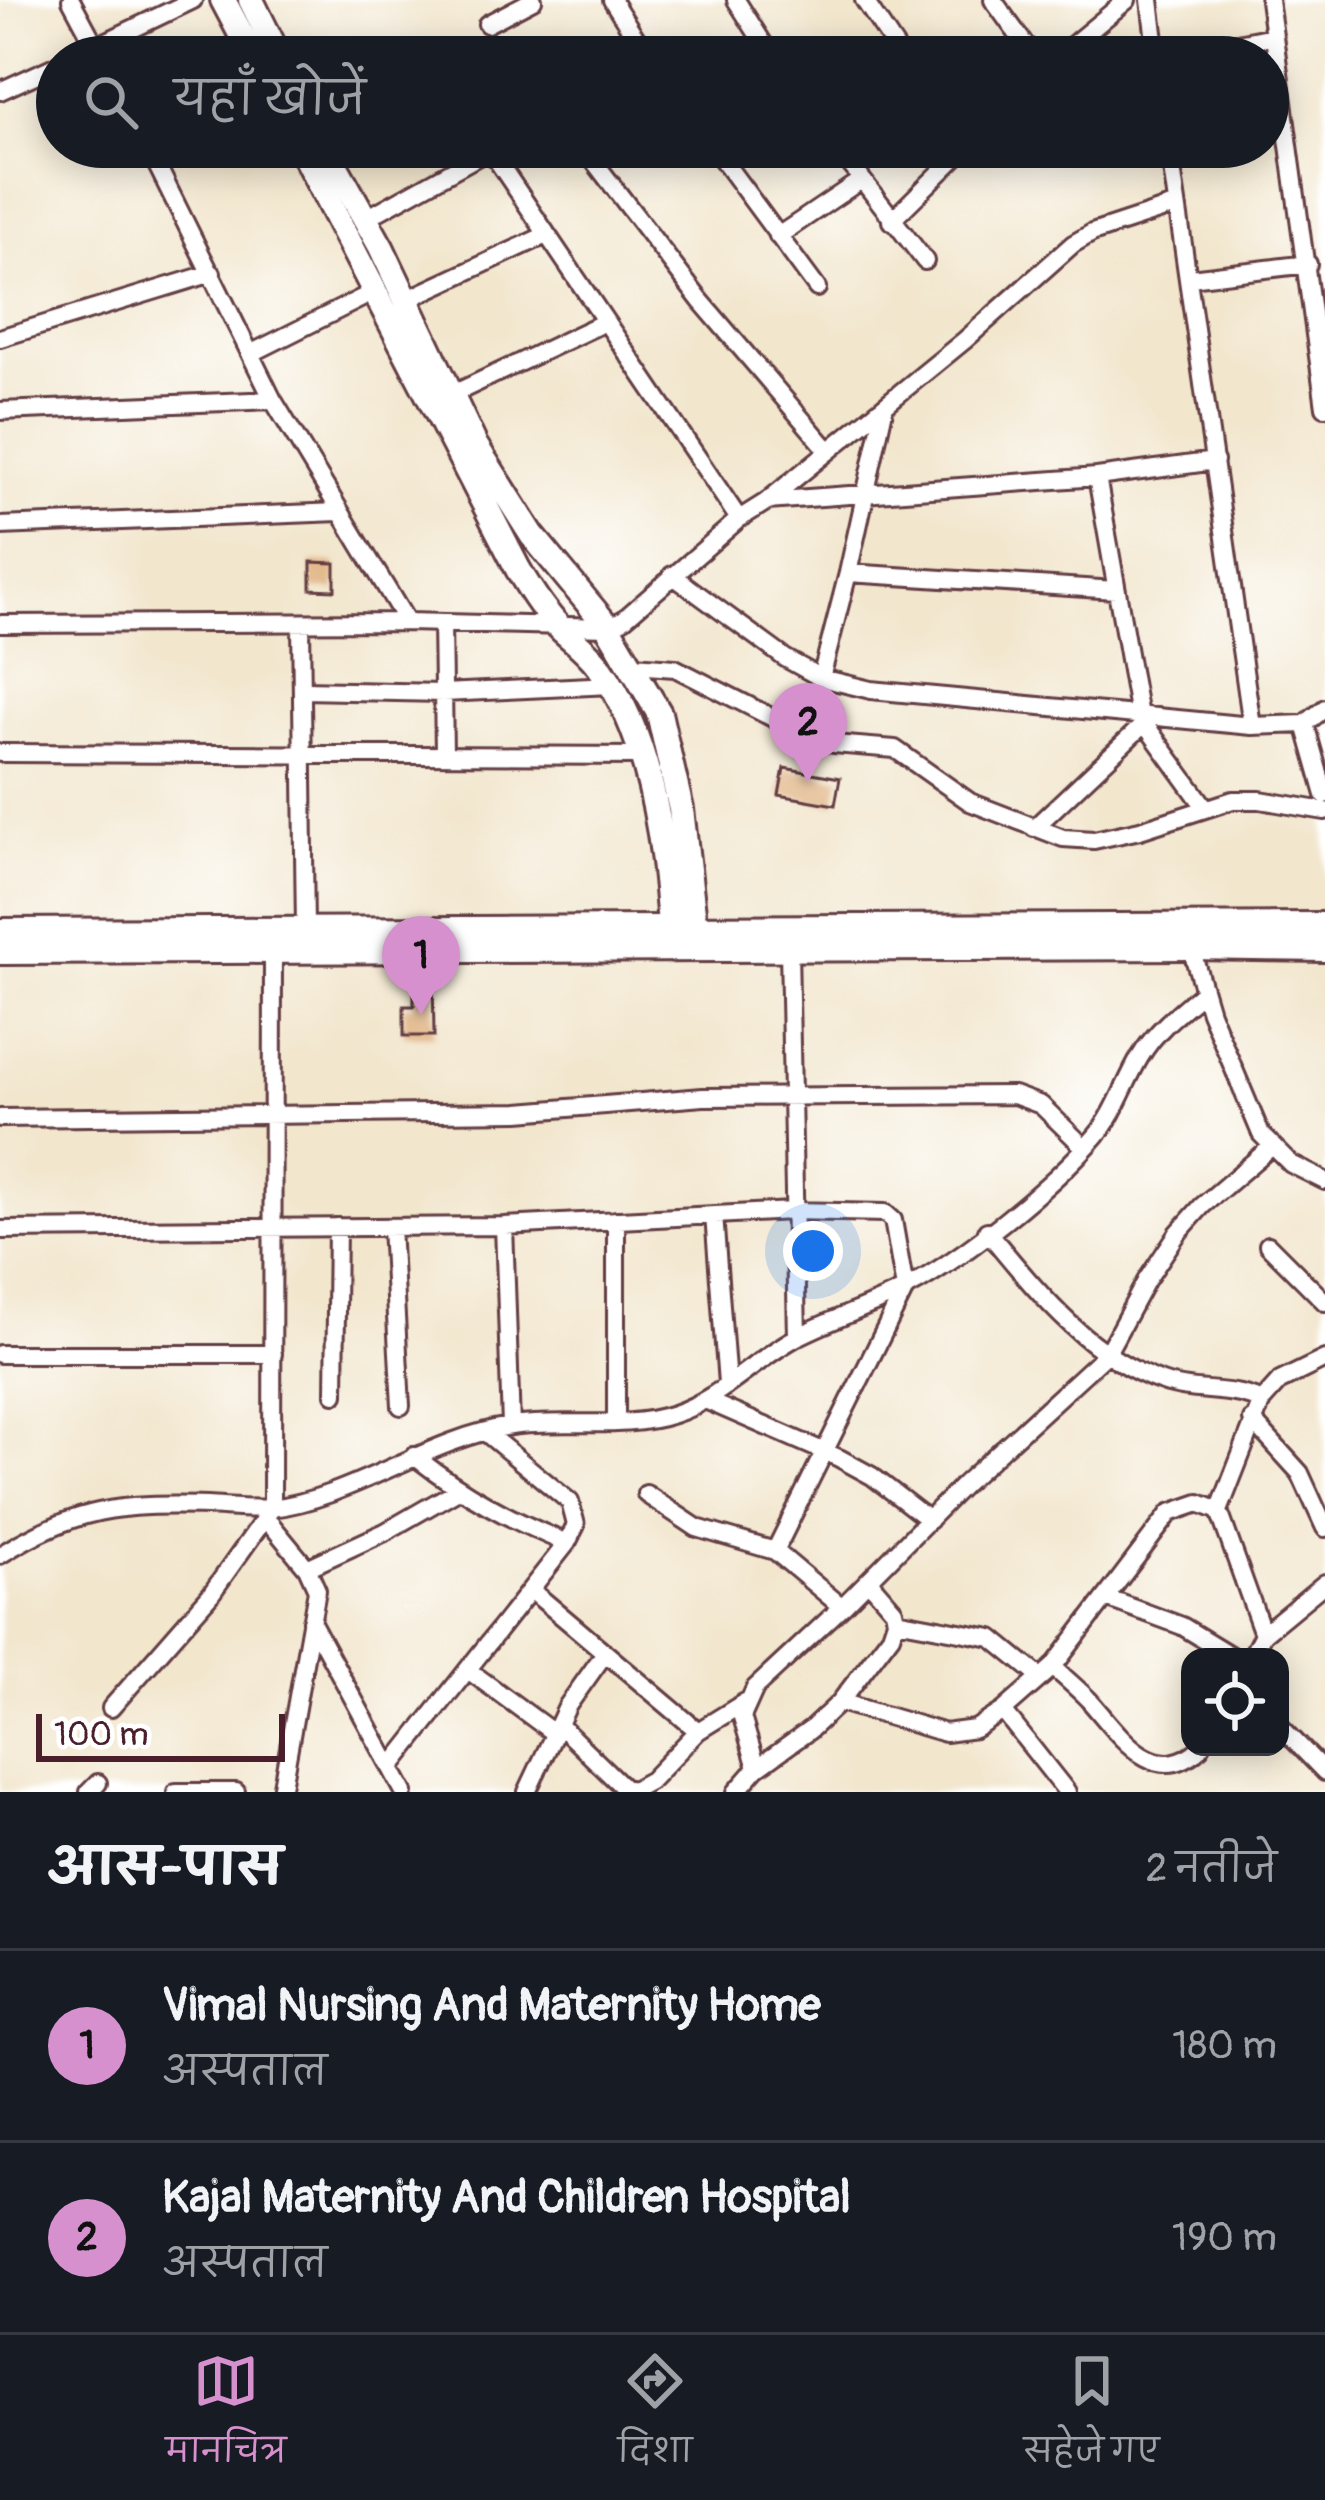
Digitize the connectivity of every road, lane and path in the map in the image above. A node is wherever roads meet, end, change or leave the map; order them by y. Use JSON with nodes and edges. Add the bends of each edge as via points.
{"nodes":[{"id":1,"x":71,"y":0,"type":"edge"},
{"id":2,"x":193,"y":0,"type":"edge"},
{"id":3,"x":612,"y":0,"type":"edge"},
{"id":4,"x":736,"y":0,"type":"edge"},
{"id":5,"x":864,"y":0,"type":"edge"},
{"id":6,"x":993,"y":0,"type":"edge"},
{"id":7,"x":1127,"y":0,"type":"edge"},
{"id":8,"x":1150,"y":0,"type":"edge"},
{"id":9,"x":1269,"y":0,"type":"edge"},
{"id":10,"x":522,"y":2,"type":"edge"},
{"id":11,"x":246,"y":6,"type":"edge"},
{"id":12,"x":488,"y":24,"type":"dead end"},
{"id":13,"x":90,"y":36,"type":"edge"},
{"id":14,"x":128,"y":36,"type":"edge"},
{"id":15,"x":250,"y":36,"type":"edge"},
{"id":16,"x":265,"y":36,"type":"edge"},
{"id":17,"x":635,"y":36,"type":"edge"},
{"id":18,"x":759,"y":36,"type":"edge"},
{"id":19,"x":888,"y":36,"type":"edge"},
{"id":20,"x":1019,"y":36,"type":"edge"},
{"id":21,"x":1083,"y":36,"type":"edge"},
{"id":22,"x":1157,"y":36,"type":"edge"},
{"id":23,"x":1273,"y":36,"type":"edge"},
{"id":24,"x":36,"y":75,"type":"edge"},
{"id":25,"x":0,"y":91,"type":"edge"},
{"id":26,"x":1289,"y":140,"type":"edge"},
{"id":27,"x":159,"y":168,"type":"edge"},
{"id":28,"x":311,"y":168,"type":"edge"},
{"id":29,"x":337,"y":168,"type":"edge"},
{"id":30,"x":456,"y":168,"type":"edge"},
{"id":31,"x":504,"y":168,"type":"edge"},
{"id":32,"x":599,"y":168,"type":"edge"},
{"id":33,"x":728,"y":168,"type":"edge"},
{"id":34,"x":852,"y":168,"type":"edge"},
{"id":35,"x":944,"y":168,"type":"edge"},
{"id":36,"x":1172,"y":168,"type":"edge"},
{"id":37,"x":861,"y":180,"type":"junction"},
{"id":38,"x":1177,"y":205,"type":"junction"},
{"id":39,"x":365,"y":219,"type":"junction"},
{"id":40,"x":891,"y":220,"type":"junction"},
{"id":41,"x":546,"y":235,"type":"junction"},
{"id":42,"x":778,"y":236,"type":"junction"},
{"id":43,"x":925,"y":261,"type":"dead end"},
{"id":44,"x":1308,"y":264,"type":"junction"},
{"id":45,"x":212,"y":273,"type":"junction"},
{"id":46,"x":1190,"y":278,"type":"junction"},
{"id":47,"x":817,"y":288,"type":"dead end"},
{"id":48,"x":376,"y":291,"type":"junction"},
{"id":49,"x":406,"y":300,"type":"junction"},
{"id":50,"x":605,"y":322,"type":"junction"},
{"id":51,"x":0,"y":338,"type":"edge"},
{"id":52,"x":252,"y":353,"type":"junction"},
{"id":53,"x":451,"y":395,"type":"junction"},
{"id":54,"x":273,"y":400,"type":"junction"},
{"id":55,"x":885,"y":404,"type":"junction"},
{"id":56,"x":1325,"y":407,"type":"edge"},
{"id":57,"x":0,"y":411,"type":"edge"},
{"id":58,"x":828,"y":450,"type":"junction"},
{"id":59,"x":1215,"y":461,"type":"junction"},
{"id":60,"x":1097,"y":477,"type":"junction"},
{"id":61,"x":864,"y":494,"type":"junction"},
{"id":62,"x":766,"y":502,"type":"junction"},
{"id":63,"x":339,"y":512,"type":"junction"},
{"id":64,"x":739,"y":519,"type":"junction"},
{"id":65,"x":0,"y":526,"type":"edge"},
{"id":66,"x":848,"y":574,"type":"junction"},
{"id":67,"x":672,"y":575,"type":"junction"},
{"id":68,"x":1117,"y":590,"type":"junction"},
{"id":69,"x":406,"y":622,"type":"junction"},
{"id":70,"x":301,"y":623,"type":"junction"},
{"id":71,"x":442,"y":623,"type":"junction"},
{"id":72,"x":0,"y":624,"type":"edge"},
{"id":73,"x":559,"y":627,"type":"junction"},
{"id":74,"x":608,"y":627,"type":"junction"},
{"id":75,"x":633,"y":665,"type":"junction"},
{"id":76,"x":820,"y":678,"type":"junction"},
{"id":77,"x":612,"y":685,"type":"junction"},
{"id":78,"x":303,"y":691,"type":"junction"},
{"id":79,"x":442,"y":692,"type":"junction"},
{"id":80,"x":1325,"y":708,"type":"edge"},
{"id":81,"x":1141,"y":720,"type":"junction"},
{"id":82,"x":1305,"y":724,"type":"junction"},
{"id":83,"x":1252,"y":726,"type":"junction"},
{"id":84,"x":305,"y":752,"type":"junction"},
{"id":85,"x":0,"y":753,"type":"edge"},
{"id":86,"x":444,"y":753,"type":"junction"},
{"id":87,"x":642,"y":756,"type":"junction"},
{"id":88,"x":1325,"y":795,"type":"edge"},
{"id":89,"x":1205,"y":807,"type":"junction"},
{"id":90,"x":1325,"y":812,"type":"edge"},
{"id":91,"x":1034,"y":828,"type":"junction"},
{"id":92,"x":1325,"y":925,"type":"edge"},
{"id":93,"x":305,"y":928,"type":"junction"},
{"id":94,"x":0,"y":931,"type":"edge"},
{"id":95,"x":1188,"y":935,"type":"junction"},
{"id":96,"x":684,"y":938,"type":"junction"},
{"id":97,"x":273,"y":939,"type":"junction"},
{"id":98,"x":789,"y":949,"type":"junction"},
{"id":99,"x":1325,"y":949,"type":"edge"},
{"id":100,"x":0,"y":952,"type":"edge"},
{"id":101,"x":1203,"y":992,"type":"junction"},
{"id":102,"x":792,"y":1097,"type":"junction"},
{"id":103,"x":272,"y":1117,"type":"junction"},
{"id":104,"x":0,"y":1118,"type":"edge"},
{"id":105,"x":1084,"y":1147,"type":"junction"},
{"id":106,"x":1270,"y":1147,"type":"junction"},
{"id":107,"x":1325,"y":1181,"type":"edge"},
{"id":108,"x":792,"y":1210,"type":"junction"},
{"id":109,"x":714,"y":1215,"type":"junction"},
{"id":110,"x":616,"y":1220,"type":"junction"},
{"id":111,"x":503,"y":1226,"type":"junction"},
{"id":112,"x":337,"y":1227,"type":"junction"},
{"id":113,"x":391,"y":1227,"type":"junction"},
{"id":114,"x":272,"y":1228,"type":"junction"},
{"id":115,"x":0,"y":1230,"type":"edge"},
{"id":116,"x":987,"y":1231,"type":"junction"},
{"id":117,"x":1268,"y":1246,"type":"dead end"},
{"id":118,"x":905,"y":1289,"type":"junction"},
{"id":119,"x":1325,"y":1302,"type":"edge"},
{"id":120,"x":797,"y":1337,"type":"junction"},
{"id":121,"x":1107,"y":1353,"type":"junction"},
{"id":122,"x":0,"y":1354,"type":"edge"},
{"id":123,"x":272,"y":1354,"type":"junction"},
{"id":124,"x":1325,"y":1359,"type":"edge"},
{"id":125,"x":727,"y":1384,"type":"junction"},
{"id":126,"x":335,"y":1394,"type":"dead end"},
{"id":127,"x":705,"y":1400,"type":"junction"},
{"id":128,"x":1262,"y":1401,"type":"junction"},
{"id":129,"x":400,"y":1406,"type":"dead end"},
{"id":130,"x":616,"y":1420,"type":"junction"},
{"id":131,"x":1252,"y":1420,"type":"junction"},
{"id":132,"x":511,"y":1426,"type":"junction"},
{"id":133,"x":485,"y":1432,"type":"junction"},
{"id":134,"x":823,"y":1450,"type":"junction"},
{"id":135,"x":414,"y":1456,"type":"junction"},
{"id":136,"x":458,"y":1490,"type":"junction"},
{"id":137,"x":646,"y":1494,"type":"dead end"},
{"id":138,"x":1219,"y":1511,"type":"junction"},
{"id":139,"x":268,"y":1513,"type":"junction"},
{"id":140,"x":929,"y":1520,"type":"junction"},
{"id":141,"x":1325,"y":1528,"type":"edge"},
{"id":142,"x":567,"y":1544,"type":"junction"},
{"id":143,"x":775,"y":1551,"type":"junction"},
{"id":144,"x":0,"y":1555,"type":"edge"},
{"id":145,"x":307,"y":1568,"type":"junction"},
{"id":146,"x":869,"y":1581,"type":"junction"},
{"id":147,"x":1325,"y":1583,"type":"edge"},
{"id":148,"x":531,"y":1590,"type":"junction"},
{"id":149,"x":1106,"y":1598,"type":"junction"},
{"id":150,"x":842,"y":1607,"type":"junction"},
{"id":151,"x":896,"y":1620,"type":"junction"},
{"id":152,"x":311,"y":1621,"type":"junction"},
{"id":153,"x":1263,"y":1634,"type":"junction"},
{"id":154,"x":1219,"y":1648,"type":"edge"},
{"id":155,"x":1256,"y":1648,"type":"edge"},
{"id":156,"x":605,"y":1653,"type":"junction"},
{"id":157,"x":468,"y":1670,"type":"junction"},
{"id":158,"x":1046,"y":1672,"type":"junction"},
{"id":159,"x":746,"y":1702,"type":"junction"},
{"id":160,"x":840,"y":1702,"type":"junction"},
{"id":161,"x":111,"y":1708,"type":"dead end"},
{"id":162,"x":1003,"y":1711,"type":"junction"},
{"id":163,"x":557,"y":1730,"type":"junction"},
{"id":164,"x":698,"y":1731,"type":"junction"},
{"id":165,"x":1289,"y":1735,"type":"edge"},
{"id":166,"x":1188,"y":1756,"type":"edge"},
{"id":167,"x":392,"y":1767,"type":"junction"},
{"id":168,"x":757,"y":1768,"type":"junction"},
{"id":169,"x":1325,"y":1772,"type":"edge"},
{"id":170,"x":1064,"y":1790,"type":"edge"},
{"id":171,"x":176,"y":1792,"type":"edge"},
{"id":172,"x":236,"y":1792,"type":"edge"},
{"id":173,"x":281,"y":1792,"type":"edge"},
{"id":174,"x":404,"y":1792,"type":"edge"},
{"id":175,"x":527,"y":1792,"type":"edge"},
{"id":176,"x":736,"y":1792,"type":"edge"}],
"edges":[{"from":1,"to":13,"type":"street"},
{"from":2,"to":14,"type":"street"},
{"from":3,"to":17,"type":"street"},
{"from":4,"to":18,"type":"street"},
{"from":5,"to":19,"type":"street"},
{"from":6,"to":20,"type":"street"},
{"from":7,"to":21,"type":"street"},
{"from":8,"to":22,"type":"street"},
{"from":9,"to":23,"type":"street"},
{"from":10,"to":12,"type":"street"},
{"from":11,"to":15,"type":"main road"},
{"from":11,"to":16,"type":"main road"},
{"from":24,"to":25,"type":"street"},
{"from":26,"to":44,"type":"street"},
{"from":27,"to":45,"type":"street"},
{"from":28,"to":48,"type":"main road"},
{"from":29,"to":39,"type":"main road"},
{"from":30,"to":39,"type":"street"},
{"from":31,"to":41,"type":"street"},
{"from":32,"to":58,"type":"street"},
{"from":33,"to":42,"type":"street"},
{"from":34,"to":37,"type":"street"},
{"from":35,"to":40,"type":"street"},
{"from":36,"to":38,"type":"street"},
{"from":37,"to":40,"type":"street"},
{"from":37,"to":42,"type":"street"},
{"from":38,"to":46,"type":"street"},
{"from":38,"to":55,"type":"street","via":[[1073,244]]},
{"from":39,"to":49,"type":"main road"},
{"from":40,"to":43,"type":"street"},
{"from":41,"to":49,"type":"street"},
{"from":41,"to":50,"type":"street"},
{"from":42,"to":47,"type":"street"},
{"from":44,"to":46,"type":"street"},
{"from":44,"to":56,"type":"street"},
{"from":45,"to":51,"type":"street"},
{"from":45,"to":52,"type":"street"},
{"from":46,"to":59,"type":"street"},
{"from":48,"to":52,"type":"street"},
{"from":48,"to":73,"type":"main road","via":[[518,569]]},
{"from":49,"to":53,"type":"main road"},
{"from":50,"to":53,"type":"street"},
{"from":50,"to":64,"type":"street"},
{"from":52,"to":54,"type":"street"},
{"from":53,"to":74,"type":"main road","via":[[532,536]]},
{"from":54,"to":57,"type":"street"},
{"from":54,"to":63,"type":"street"},
{"from":55,"to":58,"type":"street"},
{"from":55,"to":61,"type":"street"},
{"from":58,"to":62,"type":"street"},
{"from":59,"to":60,"type":"street"},
{"from":59,"to":83,"type":"street"},
{"from":60,"to":61,"type":"street"},
{"from":60,"to":68,"type":"street"},
{"from":61,"to":62,"type":"street"},
{"from":61,"to":66,"type":"street"},
{"from":62,"to":64,"type":"street"},
{"from":63,"to":65,"type":"street"},
{"from":63,"to":69,"type":"street"},
{"from":64,"to":67,"type":"street"},
{"from":66,"to":68,"type":"street"},
{"from":66,"to":76,"type":"street"},
{"from":67,"to":74,"type":"street"},
{"from":67,"to":76,"type":"street"},
{"from":68,"to":81,"type":"street"},
{"from":69,"to":70,"type":"street"},
{"from":69,"to":71,"type":"street"},
{"from":70,"to":72,"type":"street"},
{"from":70,"to":78,"type":"street"},
{"from":71,"to":73,"type":"street"},
{"from":71,"to":79,"type":"street"},
{"from":73,"to":74,"type":"street"},
{"from":73,"to":77,"type":"main road"},
{"from":74,"to":75,"type":"main road"},
{"from":75,"to":91,"type":"street","via":[[674,668],[808,736],[895,749],[970,802]]},
{"from":75,"to":96,"type":"main road","via":[[670,750]]},
{"from":76,"to":81,"type":"street"},
{"from":77,"to":79,"type":"street"},
{"from":77,"to":87,"type":"main road"},
{"from":78,"to":79,"type":"street"},
{"from":78,"to":84,"type":"street"},
{"from":79,"to":86,"type":"street"},
{"from":80,"to":82,"type":"street"},
{"from":81,"to":83,"type":"street"},
{"from":81,"to":89,"type":"street"},
{"from":81,"to":91,"type":"street"},
{"from":82,"to":83,"type":"street"},
{"from":82,"to":88,"type":"street"},
{"from":84,"to":85,"type":"street"},
{"from":84,"to":86,"type":"street"},
{"from":84,"to":93,"type":"street"},
{"from":86,"to":87,"type":"street"},
{"from":87,"to":96,"type":"main road"},
{"from":89,"to":90,"type":"street","via":[[1260,800]]},
{"from":89,"to":91,"type":"street","via":[[1094,839]]},
{"from":92,"to":95,"type":"main road"},
{"from":93,"to":96,"type":"main road"},
{"from":93,"to":97,"type":"main road"},
{"from":94,"to":97,"type":"main road"},
{"from":95,"to":96,"type":"main road"},
{"from":95,"to":98,"type":"main road"},
{"from":95,"to":99,"type":"main road"},
{"from":95,"to":101,"type":"street"},
{"from":96,"to":97,"type":"main road"},
{"from":96,"to":98,"type":"main road"},
{"from":97,"to":100,"type":"main road"},
{"from":97,"to":103,"type":"street"},
{"from":98,"to":102,"type":"street"},
{"from":101,"to":105,"type":"street","via":[[1156,1033]]},
{"from":101,"to":106,"type":"street"},
{"from":102,"to":103,"type":"street"},
{"from":102,"to":105,"type":"street","via":[[1014,1095],[1041,1105]]},
{"from":102,"to":108,"type":"street"},
{"from":103,"to":104,"type":"street"},
{"from":103,"to":114,"type":"street"},
{"from":105,"to":116,"type":"street"},
{"from":106,"to":107,"type":"street"},
{"from":106,"to":121,"type":"street","via":[[1178,1233]]},
{"from":108,"to":109,"type":"street"},
{"from":108,"to":118,"type":"street","via":[[885,1213]]},
{"from":108,"to":120,"type":"street"},
{"from":109,"to":110,"type":"street"},
{"from":109,"to":125,"type":"street"},
{"from":110,"to":111,"type":"street"},
{"from":110,"to":130,"type":"street"},
{"from":111,"to":113,"type":"street"},
{"from":111,"to":132,"type":"street"},
{"from":112,"to":113,"type":"street"},
{"from":112,"to":114,"type":"street"},
{"from":112,"to":126,"type":"street"},
{"from":113,"to":129,"type":"street"},
{"from":114,"to":115,"type":"street"},
{"from":114,"to":123,"type":"street"},
{"from":116,"to":118,"type":"street"},
{"from":116,"to":121,"type":"street","via":[[1054,1311]]},
{"from":117,"to":119,"type":"street"},
{"from":118,"to":120,"type":"street"},
{"from":118,"to":134,"type":"street"},
{"from":120,"to":125,"type":"street"},
{"from":121,"to":128,"type":"street","via":[[1160,1382]]},
{"from":121,"to":140,"type":"street"},
{"from":122,"to":123,"type":"street"},
{"from":123,"to":139,"type":"street"},
{"from":124,"to":128,"type":"street","via":[[1280,1381]]},
{"from":125,"to":127,"type":"street"},
{"from":127,"to":130,"type":"street","via":[[674,1414]]},
{"from":127,"to":134,"type":"street"},
{"from":128,"to":131,"type":"street"},
{"from":130,"to":132,"type":"street"},
{"from":131,"to":138,"type":"street"},
{"from":131,"to":141,"type":"street","via":[[1300,1472]]},
{"from":132,"to":133,"type":"street"},
{"from":133,"to":135,"type":"street"},
{"from":133,"to":142,"type":"street","via":[[570,1502],[576,1525]]},
{"from":134,"to":140,"type":"street"},
{"from":134,"to":143,"type":"street"},
{"from":135,"to":136,"type":"street"},
{"from":135,"to":139,"type":"street"},
{"from":136,"to":142,"type":"street"},
{"from":136,"to":145,"type":"street"},
{"from":137,"to":143,"type":"street","via":[[697,1528]]},
{"from":138,"to":149,"type":"street","via":[[1199,1503],[1170,1513]]},
{"from":138,"to":153,"type":"street"},
{"from":139,"to":144,"type":"street","via":[[109,1508],[34,1533]]},
{"from":139,"to":145,"type":"street"},
{"from":139,"to":161,"type":"street","via":[[212,1594]]},
{"from":140,"to":146,"type":"street"},
{"from":142,"to":148,"type":"street"},
{"from":143,"to":150,"type":"street"},
{"from":145,"to":152,"type":"street","via":[[317,1591]]},
{"from":146,"to":150,"type":"street"},
{"from":146,"to":151,"type":"street"},
{"from":147,"to":153,"type":"street"},
{"from":148,"to":156,"type":"street"},
{"from":148,"to":157,"type":"street"},
{"from":149,"to":154,"type":"street"},
{"from":149,"to":158,"type":"street"},
{"from":150,"to":159,"type":"street"},
{"from":151,"to":158,"type":"street","via":[[992,1638]]},
{"from":151,"to":160,"type":"street"},
{"from":152,"to":167,"type":"street"},
{"from":152,"to":173,"type":"street"},
{"from":153,"to":155,"type":"street"},
{"from":156,"to":163,"type":"street"},
{"from":156,"to":164,"type":"street"},
{"from":157,"to":163,"type":"street"},
{"from":157,"to":167,"type":"street"},
{"from":158,"to":162,"type":"street"},
{"from":158,"to":166,"type":"street","via":[[1084,1695],[1136,1754],[1151,1762]]},
{"from":159,"to":164,"type":"street"},
{"from":159,"to":168,"type":"street","via":[[742,1717]]},
{"from":160,"to":162,"type":"street","via":[[945,1733],[975,1729]]},
{"from":160,"to":168,"type":"street"},
{"from":162,"to":170,"type":"street"},
{"from":163,"to":164,"type":"street","via":[[633,1790]]},
{"from":163,"to":175,"type":"street"},
{"from":165,"to":169,"type":"street"},
{"from":167,"to":174,"type":"street"},
{"from":168,"to":176,"type":"street"},
{"from":171,"to":172,"type":"street"}]}
